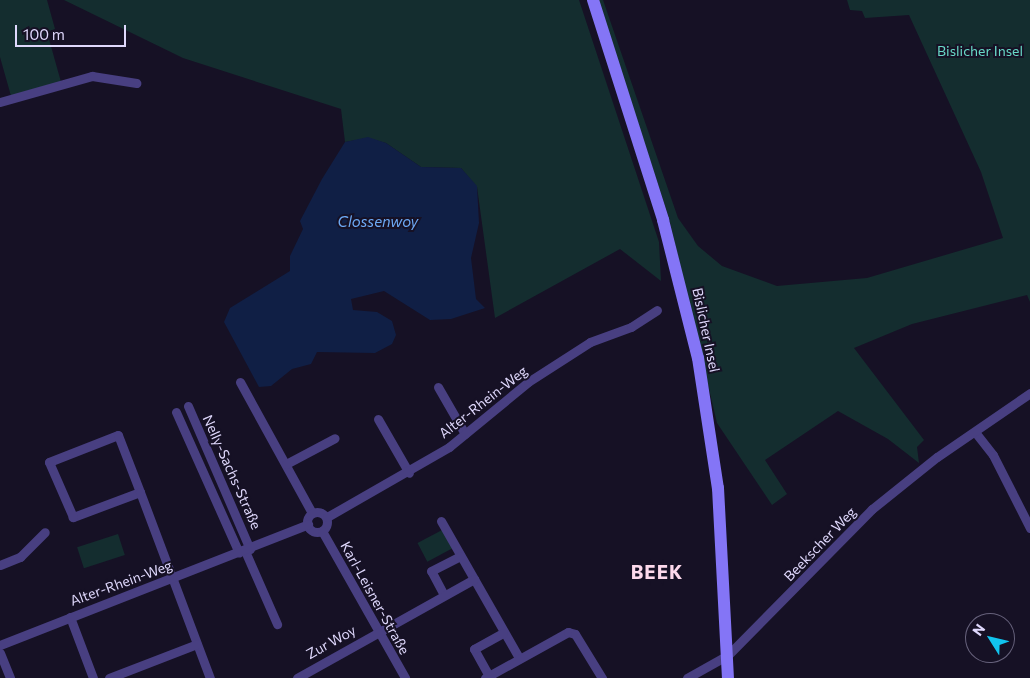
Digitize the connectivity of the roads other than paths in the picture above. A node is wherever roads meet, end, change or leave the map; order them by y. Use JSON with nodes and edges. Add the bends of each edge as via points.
{"nodes":[{"id":1,"x":593,"y":0,"type":"edge"},
{"id":2,"x":136,"y":83,"type":"dead end"},
{"id":3,"x":0,"y":102,"type":"edge"},
{"id":4,"x":656,"y":310,"type":"dead end"},
{"id":5,"x":240,"y":382,"type":"dead end"},
{"id":6,"x":438,"y":387,"type":"dead end"},
{"id":7,"x":1030,"y":393,"type":"edge"},
{"id":8,"x":188,"y":406,"type":"dead end"},
{"id":9,"x":176,"y":412,"type":"dead end"},
{"id":10,"x":378,"y":419,"type":"dead end"},
{"id":11,"x":975,"y":432,"type":"junction"},
{"id":12,"x":465,"y":434,"type":"junction"},
{"id":13,"x":335,"y":438,"type":"dead end"},
{"id":14,"x":286,"y":464,"type":"junction"},
{"id":15,"x":408,"y":472,"type":"junction"},
{"id":16,"x":140,"y":492,"type":"junction"},
{"id":17,"x":312,"y":513,"type":"junction"},
{"id":18,"x":327,"y":517,"type":"junction"},
{"id":19,"x":441,"y":521,"type":"dead end"},
{"id":20,"x":308,"y":524,"type":"junction"},
{"id":21,"x":1030,"y":528,"type":"edge"},
{"id":22,"x":322,"y":531,"type":"junction"},
{"id":23,"x":46,"y":532,"type":"dead end"},
{"id":24,"x":244,"y":551,"type":"junction"},
{"id":25,"x":460,"y":556,"type":"junction"},
{"id":26,"x":0,"y":565,"type":"edge"},
{"id":27,"x":474,"y":579,"type":"junction"},
{"id":28,"x":173,"y":580,"type":"junction"},
{"id":29,"x":444,"y":595,"type":"junction"},
{"id":30,"x":70,"y":617,"type":"junction"},
{"id":31,"x":277,"y":624,"type":"dead end"},
{"id":32,"x":379,"y":631,"type":"junction"},
{"id":33,"x":503,"y":632,"type":"junction"},
{"id":34,"x":197,"y":644,"type":"junction"},
{"id":35,"x":0,"y":645,"type":"edge"},
{"id":36,"x":0,"y":653,"type":"edge"},
{"id":37,"x":728,"y":655,"type":"junction"},
{"id":38,"x":519,"y":658,"type":"junction"},
{"id":39,"x":124,"y":675,"type":"edge"},
{"id":40,"x":487,"y":677,"type":"edge"},
{"id":41,"x":10,"y":678,"type":"edge"},
{"id":42,"x":93,"y":678,"type":"edge"},
{"id":43,"x":109,"y":678,"type":"edge"},
{"id":44,"x":210,"y":678,"type":"edge"},
{"id":45,"x":296,"y":678,"type":"edge"},
{"id":46,"x":404,"y":678,"type":"edge"},
{"id":47,"x":602,"y":678,"type":"edge"},
{"id":48,"x":687,"y":678,"type":"edge"},
{"id":49,"x":728,"y":678,"type":"edge"}],
"edges":[{"from":1,"to":37,"type":"main road","name":"Bislicher Insel","via":[[663,220],[698,358],[718,488]]},
{"from":2,"to":3,"type":"street","via":[[92,76]]},
{"from":4,"to":12,"type":"street","name":"Alter-Rhein-Weg","via":[[631,327],[590,342],[528,382]]},
{"from":5,"to":14,"type":"street"},
{"from":6,"to":12,"type":"street"},
{"from":7,"to":11,"type":"street","name":"Beekscher Weg"},
{"from":8,"to":24,"type":"street","name":"Nelly-Sachs-Straße"},
{"from":9,"to":24,"type":"street","name":"Nelly-Sachs-Straße"},
{"from":10,"to":15,"type":"street"},
{"from":11,"to":21,"type":"street","via":[[993,455]]},
{"from":11,"to":37,"type":"street","name":"Beekscher Weg","via":[[872,509]]},
{"from":12,"to":15,"type":"street","name":"Alter-Rhein-Weg"},
{"from":13,"to":14,"type":"street"},
{"from":14,"to":17,"type":"street"},
{"from":15,"to":18,"type":"street","name":"Alter-Rhein-Weg"},
{"from":16,"to":16,"type":"street","via":[[118,435],[49,462],[73,517]]},
{"from":16,"to":28,"type":"street"},
{"from":17,"to":18,"type":"street"},
{"from":17,"to":20,"type":"street"},
{"from":18,"to":22,"type":"street"},
{"from":19,"to":25,"type":"street"},
{"from":20,"to":22,"type":"street","via":[[313,531]]},
{"from":20,"to":24,"type":"street","name":"Alter-Rhein-Weg"},
{"from":22,"to":32,"type":"street","name":"Karl-Leisner-Straße"},
{"from":23,"to":26,"type":"street","via":[[20,557]]},
{"from":24,"to":28,"type":"street","name":"Alter-Rhein-Weg"},
{"from":24,"to":31,"type":"street"},
{"from":25,"to":27,"type":"street"},
{"from":25,"to":29,"type":"street","via":[[431,571]]},
{"from":27,"to":29,"type":"street","name":"Zur Woy"},
{"from":27,"to":33,"type":"street"},
{"from":28,"to":30,"type":"street","name":"Alter-Rhein-Weg"},
{"from":28,"to":34,"type":"street"},
{"from":29,"to":32,"type":"street","name":"Zur Woy"},
{"from":30,"to":35,"type":"street","name":"Alter-Rhein-Weg"},
{"from":30,"to":42,"type":"street"},
{"from":32,"to":45,"type":"street","name":"Zur Woy"},
{"from":32,"to":46,"type":"street","name":"Karl-Leisner-Straße"},
{"from":33,"to":38,"type":"street"},
{"from":33,"to":40,"type":"street","via":[[474,649]]},
{"from":34,"to":39,"type":"street"},
{"from":34,"to":44,"type":"street"},
{"from":36,"to":41,"type":"street"},
{"from":37,"to":48,"type":"street","name":"Beekscher Weg"},
{"from":37,"to":49,"type":"main road","name":"Bislicher Insel"},
{"from":38,"to":40,"type":"street"},
{"from":38,"to":47,"type":"street","via":[[568,632],[575,634]]},
{"from":39,"to":43,"type":"street"}]}
